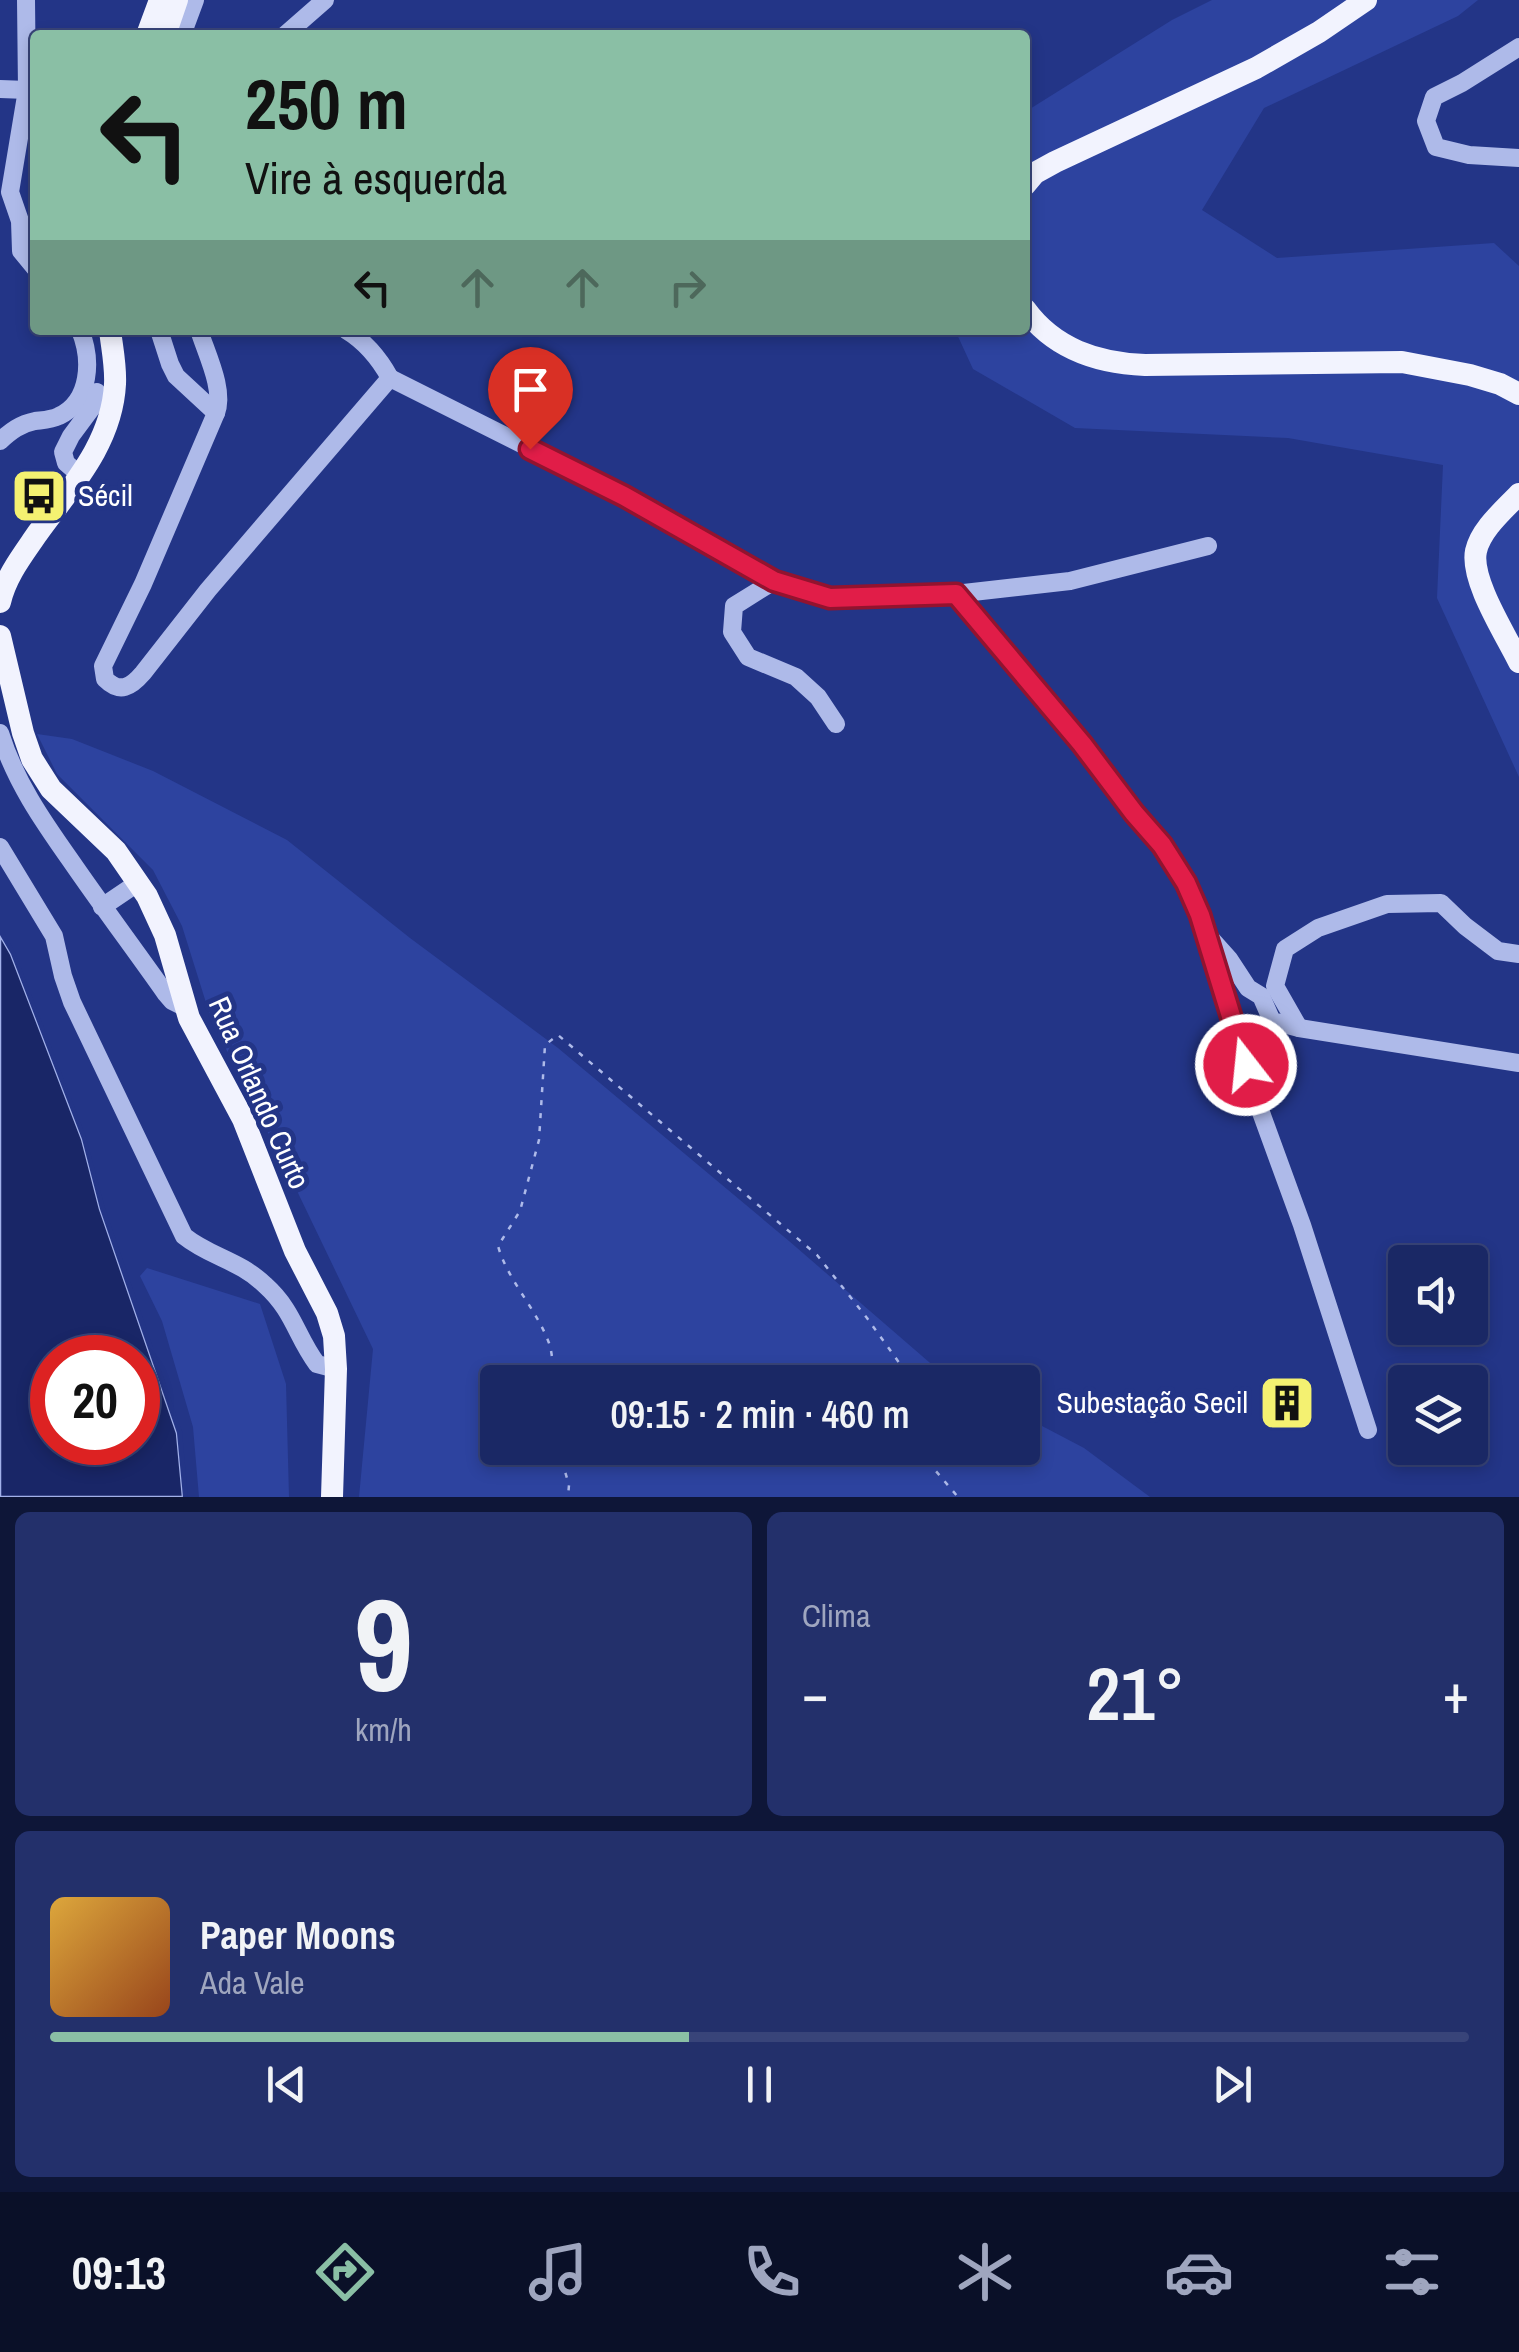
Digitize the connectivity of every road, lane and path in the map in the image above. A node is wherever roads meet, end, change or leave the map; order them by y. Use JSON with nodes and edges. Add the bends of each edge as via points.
{"nodes":[{"id":1,"x":26,"y":0,"type":"edge"},
{"id":2,"x":160,"y":0,"type":"edge"},
{"id":3,"x":177,"y":0,"type":"edge"},
{"id":4,"x":194,"y":0,"type":"edge"},
{"id":5,"x":325,"y":0,"type":"edge"},
{"id":6,"x":1366,"y":0,"type":"edge"},
{"id":7,"x":151,"y":30,"type":"edge"},
{"id":8,"x":167,"y":30,"type":"edge"},
{"id":9,"x":184,"y":30,"type":"edge"},
{"id":10,"x":291,"y":30,"type":"edge"},
{"id":11,"x":1519,"y":47,"type":"edge"},
{"id":12,"x":0,"y":90,"type":"edge"},
{"id":13,"x":27,"y":90,"type":"junction"},
{"id":14,"x":1519,"y":158,"type":"edge"},
{"id":15,"x":1030,"y":180,"type":"edge"},
{"id":16,"x":30,"y":262,"type":"edge"},
{"id":17,"x":1030,"y":315,"type":"edge"},
{"id":18,"x":81,"y":335,"type":"edge"},
{"id":19,"x":161,"y":335,"type":"edge"},
{"id":20,"x":201,"y":335,"type":"edge"},
{"id":21,"x":354,"y":335,"type":"edge"},
{"id":22,"x":109,"y":336,"type":"edge"},
{"id":23,"x":390,"y":378,"type":"junction"},
{"id":24,"x":97,"y":392,"type":"dead end"},
{"id":25,"x":1519,"y":394,"type":"edge"},
{"id":26,"x":216,"y":414,"type":"junction"},
{"id":27,"x":0,"y":441,"type":"edge"},
{"id":28,"x":80,"y":475,"type":"junction"},
{"id":29,"x":1519,"y":494,"type":"edge"},
{"id":30,"x":1208,"y":546,"type":"dead end"},
{"id":31,"x":774,"y":581,"type":"junction"},
{"id":32,"x":956,"y":594,"type":"junction"},
{"id":33,"x":0,"y":602,"type":"edge"},
{"id":34,"x":0,"y":636,"type":"edge"},
{"id":35,"x":1519,"y":662,"type":"edge"},
{"id":36,"x":836,"y":724,"type":"dead end"},
{"id":37,"x":0,"y":733,"type":"edge"},
{"id":38,"x":0,"y":847,"type":"edge"},
{"id":39,"x":139,"y":882,"type":"junction"},
{"id":40,"x":102,"y":907,"type":"junction"},
{"id":41,"x":1206,"y":934,"type":"junction"},
{"id":42,"x":1519,"y":954,"type":"edge"},
{"id":43,"x":1248,"y":988,"type":"junction"},
{"id":44,"x":1227,"y":1002,"type":"junction"},
{"id":45,"x":186,"y":1008,"type":"junction"},
{"id":46,"x":1299,"y":1028,"type":"junction"},
{"id":47,"x":1519,"y":1062,"type":"edge"},
{"id":48,"x":552,"y":1365,"type":"edge"},
{"id":49,"x":900,"y":1365,"type":"edge"},
{"id":50,"x":336,"y":1369,"type":"junction"},
{"id":51,"x":1368,"y":1430,"type":"dead end"},
{"id":52,"x":563,"y":1465,"type":"edge"},
{"id":53,"x":930,"y":1465,"type":"edge"},
{"id":54,"x":332,"y":1497,"type":"edge"},
{"id":55,"x":568,"y":1497,"type":"edge"},
{"id":56,"x":958,"y":1497,"type":"edge"}],
"edges":[{"from":1,"to":13,"type":"lane"},
{"from":2,"to":7,"type":"main road"},
{"from":3,"to":8,"type":"main road"},
{"from":4,"to":9,"type":"lane"},
{"from":5,"to":10,"type":"lane"},
{"from":6,"to":15,"type":"main road","via":[[1256,68]]},
{"from":11,"to":14,"type":"lane","via":[[1434,97],[1426,121],[1436,148]]},
{"from":12,"to":13,"type":"lane"},
{"from":13,"to":16,"type":"lane","via":[[10,192],[21,251]]},
{"from":17,"to":25,"type":"main road","via":[[1064,345],[1119,364],[1402,362],[1470,375]]},
{"from":18,"to":27,"type":"lane","via":[[88,362],[80,398],[56,418],[22,424]]},
{"from":19,"to":26,"type":"lane","via":[[176,376]]},
{"from":20,"to":26,"type":"lane","via":[[218,392]]},
{"from":21,"to":23,"type":"lane"},
{"from":22,"to":28,"type":"main road","via":[[112,410]]},
{"from":23,"to":26,"type":"lane","via":[[134,683],[114,687],[103,666]]},
{"from":23,"to":31,"type":"lane","via":[[624,496]]},
{"from":24,"to":28,"type":"lane","via":[[63,452]]},
{"from":28,"to":33,"type":"main road","via":[[8,576]]},
{"from":29,"to":35,"type":"main road","via":[[1484,534],[1476,556],[1484,590]]},
{"from":30,"to":32,"type":"lane","via":[[1070,581]]},
{"from":31,"to":32,"type":"lane","via":[[830,598]]},
{"from":31,"to":36,"type":"lane","via":[[734,606],[732,632],[748,657],[796,677]]},
{"from":32,"to":41,"type":"lane","via":[[1162,845]]},
{"from":34,"to":39,"type":"main road","name":"Rua Orlando Curto","via":[[38,771]]},
{"from":37,"to":40,"type":"lane","via":[[23,790]]},
{"from":38,"to":50,"type":"lane","via":[[54,936],[72,1002],[184,1236],[263,1282],[283,1303],[317,1364]]},
{"from":39,"to":40,"type":"lane"},
{"from":39,"to":45,"type":"main road","name":"Rua Orlando Curto","via":[[165,934]]},
{"from":40,"to":45,"type":"lane","via":[[172,1002]]},
{"from":41,"to":43,"type":"lane"},
{"from":41,"to":44,"type":"lane"},
{"from":42,"to":46,"type":"lane","via":[[1498,951],[1440,903],[1387,904],[1318,928],[1285,948],[1275,986]]},
{"from":43,"to":44,"type":"lane"},
{"from":43,"to":46,"type":"lane","via":[[1261,996],[1272,1022]]},
{"from":44,"to":51,"type":"lane"},
{"from":45,"to":50,"type":"main road","name":"Rua Orlando Curto","via":[[327,1313]]},
{"from":46,"to":47,"type":"lane"},
{"from":48,"to":49,"type":"path","via":[[550,1346],[498,1246],[520,1211],[539,1140],[545,1045],[558,1035],[817,1254]]},
{"from":50,"to":54,"type":"main road","name":"Rua Orlando Curto"},
{"from":52,"to":55,"type":"path"},
{"from":53,"to":56,"type":"path"}]}
